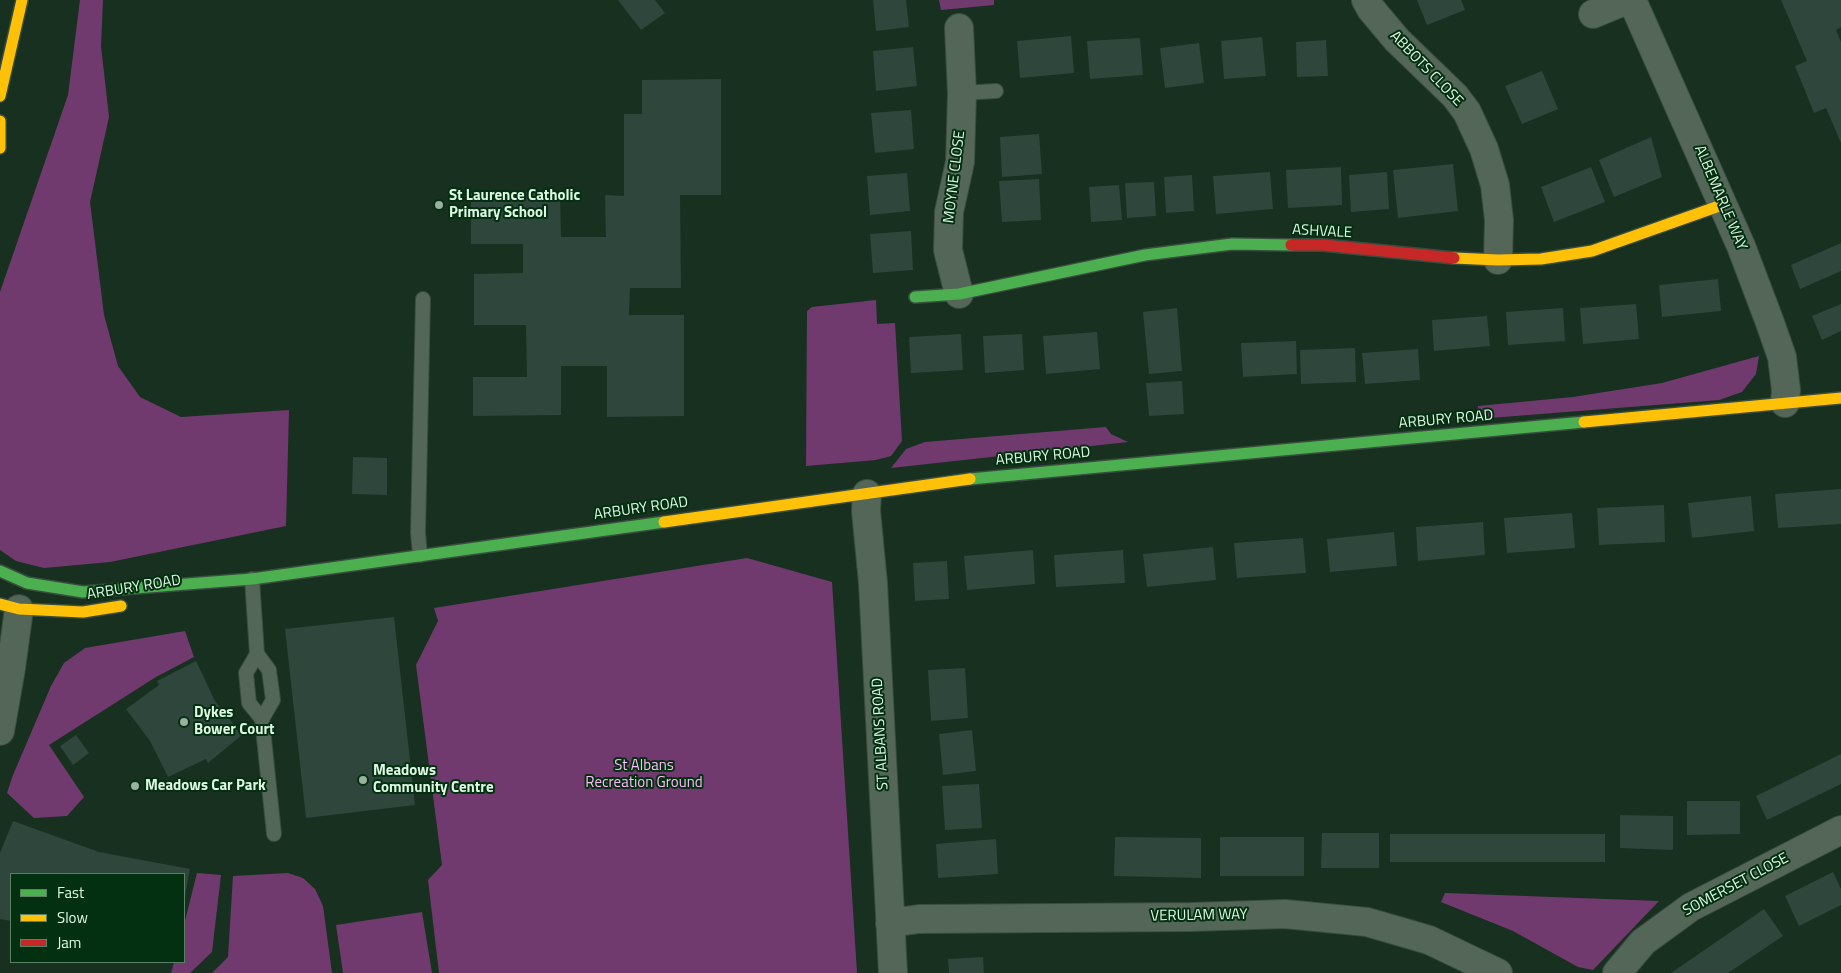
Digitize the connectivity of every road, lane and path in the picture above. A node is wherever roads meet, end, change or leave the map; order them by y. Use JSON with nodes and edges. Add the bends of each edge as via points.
{"nodes":[{"id":1,"x":22,"y":0,"type":"edge"},
{"id":2,"x":1366,"y":0,"type":"edge"},
{"id":3,"x":1627,"y":0,"type":"edge"},
{"id":4,"x":1632,"y":0,"type":"edge"},
{"id":5,"x":1593,"y":14,"type":"dead end"},
{"id":6,"x":959,"y":28,"type":"dead end"},
{"id":7,"x":996,"y":91,"type":"dead end"},
{"id":8,"x":962,"y":92,"type":"junction"},
{"id":9,"x":0,"y":96,"type":"edge"},
{"id":10,"x":0,"y":120,"type":"edge"},
{"id":11,"x":0,"y":148,"type":"edge"},
{"id":12,"x":1722,"y":205,"type":"junction"},
{"id":13,"x":1498,"y":260,"type":"junction"},
{"id":14,"x":959,"y":294,"type":"junction"},
{"id":15,"x":915,"y":298,"type":"dead end"},
{"id":16,"x":423,"y":299,"type":"dead end"},
{"id":17,"x":1841,"y":398,"type":"edge"},
{"id":18,"x":1785,"y":403,"type":"junction"},
{"id":19,"x":867,"y":494,"type":"junction"},
{"id":20,"x":420,"y":555,"type":"junction"},
{"id":21,"x":0,"y":571,"type":"edge"},
{"id":22,"x":252,"y":579,"type":"junction"},
{"id":23,"x":186,"y":596,"type":"dead end"},
{"id":24,"x":18,"y":597,"type":"edge"},
{"id":25,"x":130,"y":604,"type":"dead end"},
{"id":26,"x":257,"y":654,"type":"junction"},
{"id":27,"x":262,"y":719,"type":"junction"},
{"id":28,"x":0,"y":731,"type":"edge"},
{"id":29,"x":1841,"y":830,"type":"edge"},
{"id":30,"x":274,"y":834,"type":"dead end"},
{"id":31,"x":890,"y":922,"type":"junction"},
{"id":32,"x":893,"y":973,"type":"edge"},
{"id":33,"x":1498,"y":973,"type":"edge"},
{"id":34,"x":1617,"y":973,"type":"edge"}],
"edges":[{"from":1,"to":9,"type":"street"},
{"from":2,"to":13,"type":"street","name":"ABBOTS CLOSE","via":[[1397,40],[1455,96],[1467,112],[1484,149],[1495,185],[1499,220]]},
{"from":3,"to":5,"type":"street"},
{"from":4,"to":12,"type":"street","name":"ALBEMARLE WAY"},
{"from":6,"to":8,"type":"street","name":"MOYNE CLOSE"},
{"from":7,"to":8,"type":"lane"},
{"from":8,"to":14,"type":"street","name":"MOYNE CLOSE","via":[[960,162],[949,212],[948,250]]},
{"from":10,"to":11,"type":"street"},
{"from":12,"to":13,"type":"street","name":"ASHVALE","via":[[1592,251],[1541,259]]},
{"from":12,"to":18,"type":"street","name":"ALBEMARLE WAY","via":[[1741,246],[1782,357]]},
{"from":13,"to":14,"type":"street","name":"ASHVALE","via":[[1323,246],[1232,244],[1137,257]]},
{"from":14,"to":15,"type":"street","name":"ASHVALE"},
{"from":16,"to":20,"type":"lane"},
{"from":17,"to":18,"type":"street","name":"ARBURY ROAD"},
{"from":18,"to":19,"type":"street","name":"ARBURY ROAD","via":[[998,475]]},
{"from":19,"to":20,"type":"street","name":"ARBURY ROAD"},
{"from":19,"to":31,"type":"street","name":"ST ALBANS ROAD"},
{"from":20,"to":22,"type":"street","name":"ARBURY ROAD"},
{"from":21,"to":24,"type":"street"},
{"from":22,"to":23,"type":"street","name":"ARBURY ROAD"},
{"from":22,"to":24,"type":"street","name":"ARBURY ROAD"},
{"from":22,"to":26,"type":"lane"},
{"from":24,"to":25,"type":"street","name":"ARBURY ROAD","via":[[83,612]]},
{"from":24,"to":28,"type":"street","via":[[12,668]]},
{"from":26,"to":27,"type":"lane","via":[[269,670],[272,700]]},
{"from":26,"to":27,"type":"lane","via":[[246,673],[248,703]]},
{"from":27,"to":30,"type":"lane"},
{"from":29,"to":34,"type":"street","name":"SOMERSET CLOSE","via":[[1691,907],[1643,942]]},
{"from":31,"to":32,"type":"street","name":"ST ALBANS ROAD"},
{"from":31,"to":33,"type":"street","name":"VERULAM WAY","via":[[1285,914],[1367,922],[1429,940]]}]}
